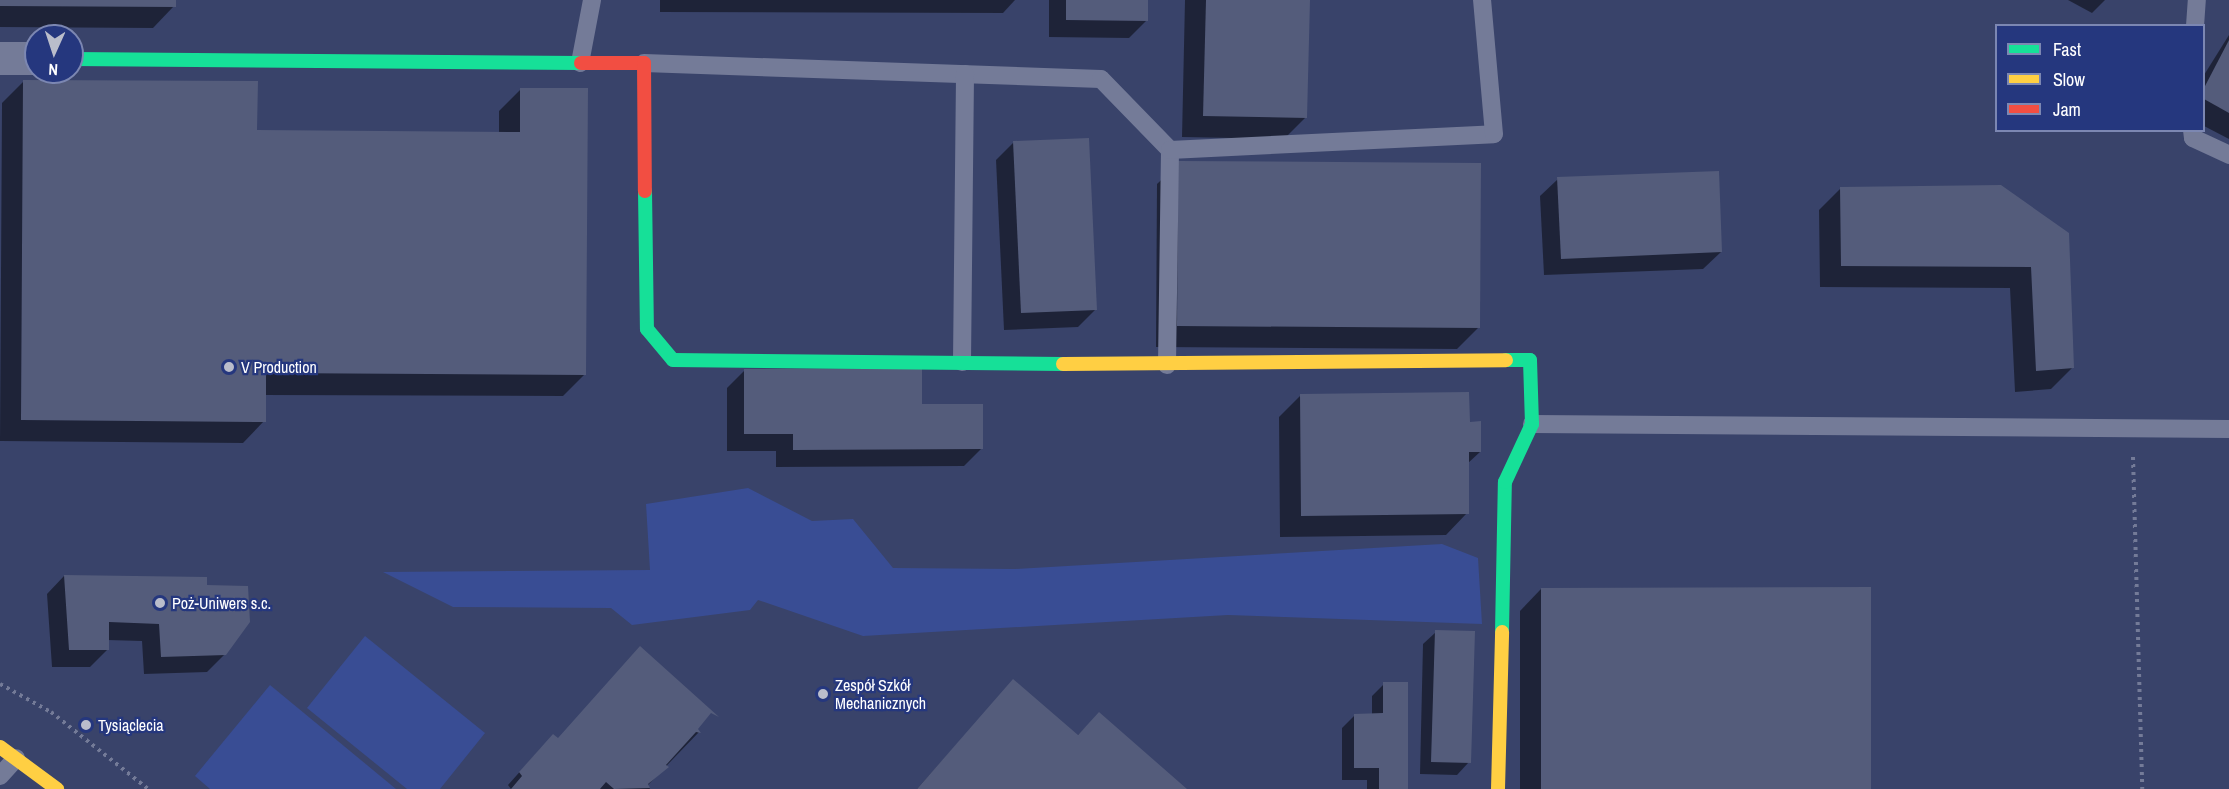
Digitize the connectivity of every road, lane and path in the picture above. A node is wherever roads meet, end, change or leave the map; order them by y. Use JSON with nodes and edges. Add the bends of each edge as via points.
{"nodes":[{"id":1,"x":592,"y":0,"type":"edge"},
{"id":2,"x":1482,"y":0,"type":"edge"},
{"id":3,"x":2197,"y":0,"type":"edge"},
{"id":4,"x":2195,"y":24,"type":"edge"},
{"id":5,"x":0,"y":58,"type":"edge"},
{"id":6,"x":24,"y":58,"type":"edge"},
{"id":7,"x":84,"y":59,"type":"edge"},
{"id":8,"x":580,"y":63,"type":"junction"},
{"id":9,"x":644,"y":63,"type":"junction"},
{"id":10,"x":964,"y":74,"type":"junction"},
{"id":11,"x":2192,"y":132,"type":"edge"},
{"id":12,"x":1170,"y":150,"type":"junction"},
{"id":13,"x":2229,"y":155,"type":"edge"},
{"id":14,"x":962,"y":362,"type":"junction"},
{"id":15,"x":1167,"y":365,"type":"junction"},
{"id":16,"x":1532,"y":424,"type":"junction"},
{"id":17,"x":2229,"y":429,"type":"edge"},
{"id":18,"x":2132,"y":430,"type":"junction"},
{"id":19,"x":0,"y":684,"type":"edge"},
{"id":20,"x":0,"y":747,"type":"edge"},
{"id":21,"x":16,"y":758,"type":"junction"},
{"id":22,"x":0,"y":776,"type":"edge"},
{"id":23,"x":57,"y":789,"type":"edge"},
{"id":24,"x":148,"y":789,"type":"edge"},
{"id":25,"x":1498,"y":789,"type":"edge"},
{"id":26,"x":2142,"y":789,"type":"edge"}],
"edges":[{"from":1,"to":8,"type":"lane"},
{"from":2,"to":12,"type":"lane","via":[[1494,135]]},
{"from":3,"to":4,"type":"lane"},
{"from":5,"to":6,"type":"street"},
{"from":7,"to":8,"type":"street"},
{"from":8,"to":9,"type":"street"},
{"from":9,"to":10,"type":"lane"},
{"from":9,"to":14,"type":"street","via":[[647,330],[673,360]]},
{"from":10,"to":12,"type":"lane","via":[[1101,79]]},
{"from":10,"to":14,"type":"lane"},
{"from":11,"to":13,"type":"lane","via":[[2193,138]]},
{"from":12,"to":15,"type":"lane"},
{"from":14,"to":15,"type":"street"},
{"from":15,"to":16,"type":"street","via":[[1530,360]]},
{"from":16,"to":18,"type":"lane","via":[[1806,423]]},
{"from":16,"to":25,"type":"street","via":[[1505,482]]},
{"from":17,"to":18,"type":"lane"},
{"from":18,"to":26,"type":"path"},
{"from":19,"to":24,"type":"path","via":[[51,712]]},
{"from":20,"to":21,"type":"street"},
{"from":21,"to":22,"type":"lane"},
{"from":21,"to":23,"type":"street"}]}
